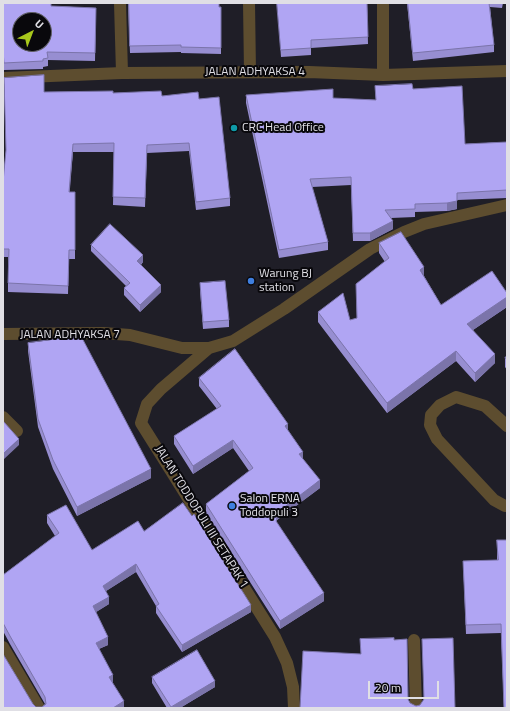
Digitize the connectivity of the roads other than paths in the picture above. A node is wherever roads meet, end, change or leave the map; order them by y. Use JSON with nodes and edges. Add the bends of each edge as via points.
{"nodes":[{"id":1,"x":120,"y":3,"type":"edge"},
{"id":2,"x":249,"y":3,"type":"edge"},
{"id":3,"x":383,"y":3,"type":"edge"},
{"id":4,"x":507,"y":71,"type":"edge"},
{"id":5,"x":250,"y":72,"type":"junction"},
{"id":6,"x":122,"y":74,"type":"junction"},
{"id":7,"x":383,"y":75,"type":"junction"},
{"id":8,"x":3,"y":78,"type":"edge"},
{"id":9,"x":507,"y":205,"type":"edge"},
{"id":10,"x":3,"y":334,"type":"edge"},
{"id":11,"x":208,"y":348,"type":"junction"},
{"id":12,"x":3,"y":417,"type":"edge"},
{"id":13,"x":507,"y":426,"type":"edge"},
{"id":14,"x":17,"y":431,"type":"dead end"},
{"id":15,"x":507,"y":506,"type":"edge"},
{"id":16,"x":414,"y":640,"type":"dead end"},
{"id":17,"x":3,"y":647,"type":"edge"},
{"id":18,"x":39,"y":708,"type":"edge"},
{"id":19,"x":294,"y":708,"type":"edge"},
{"id":20,"x":416,"y":708,"type":"edge"}],
"edges":[{"from":1,"to":6,"type":"street"},
{"from":2,"to":5,"type":"street"},
{"from":3,"to":7,"type":"street"},
{"from":4,"to":7,"type":"street","name":"JALAN ADHYAKSA 4"},
{"from":5,"to":6,"type":"street","name":"JALAN ADHYAKSA 4"},
{"from":5,"to":7,"type":"street","name":"JALAN ADHYAKSA 4"},
{"from":6,"to":8,"type":"street","name":"JALAN ADHYAKSA 4"},
{"from":9,"to":11,"type":"street","name":"JALAN ADHYAKSA 7","via":[[424,224],[404,232],[370,249],[233,341]]},
{"from":10,"to":11,"type":"street","name":"JALAN ADHYAKSA 7","via":[[103,333],[130,335],[182,348]]},
{"from":11,"to":19,"type":"street","name":"JALAN TODDOPULI III SETAPAK 1","via":[[147,404],[141,423],[275,637],[287,663],[293,687]]},
{"from":12,"to":14,"type":"street"},
{"from":13,"to":15,"type":"street","via":[[485,406],[456,397],[440,405],[431,416],[430,425],[437,439],[494,500]]},
{"from":16,"to":20,"type":"street"},
{"from":17,"to":18,"type":"street"}]}
